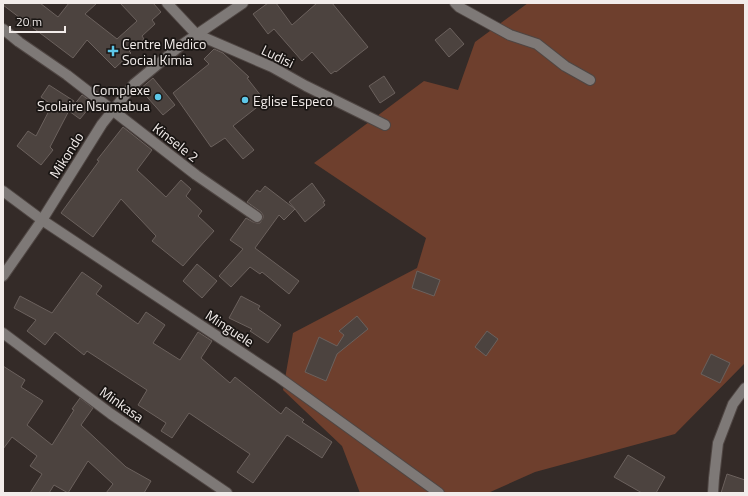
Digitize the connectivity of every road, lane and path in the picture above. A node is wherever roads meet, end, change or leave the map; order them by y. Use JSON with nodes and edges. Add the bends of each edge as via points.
{"nodes":[{"id":1,"x":167,"y":3,"type":"edge"},
{"id":2,"x":242,"y":3,"type":"edge"},
{"id":3,"x":454,"y":3,"type":"edge"},
{"id":4,"x":3,"y":29,"type":"edge"},
{"id":5,"x":196,"y":34,"type":"junction"},
{"id":6,"x":590,"y":80,"type":"dead end"},
{"id":7,"x":113,"y":110,"type":"junction"},
{"id":8,"x":385,"y":125,"type":"dead end"},
{"id":9,"x":3,"y":191,"type":"edge"},
{"id":10,"x":257,"y":218,"type":"dead end"},
{"id":11,"x":42,"y":220,"type":"junction"},
{"id":12,"x":3,"y":276,"type":"edge"},
{"id":13,"x":3,"y":333,"type":"edge"},
{"id":14,"x":745,"y":388,"type":"edge"},
{"id":15,"x":227,"y":493,"type":"edge"},
{"id":16,"x":439,"y":493,"type":"edge"},
{"id":17,"x":713,"y":493,"type":"edge"}],
"edges":[{"from":1,"to":5,"type":"street","name":"Ludisi"},
{"from":2,"to":5,"type":"street","name":"Mikondo"},
{"from":3,"to":6,"type":"street","via":[[510,35],[537,44],[565,66]]},
{"from":4,"to":7,"type":"street","name":"Kinsele 2"},
{"from":5,"to":7,"type":"street","name":"Mikondo","via":[[134,84]]},
{"from":5,"to":8,"type":"street","name":"Ludisi","via":[[272,67]]},
{"from":7,"to":10,"type":"street","name":"Kinsele 2","via":[[196,175]]},
{"from":7,"to":11,"type":"street","name":"Mikondo"},
{"from":9,"to":11,"type":"street","name":"Minguele"},
{"from":11,"to":12,"type":"street","name":"Mikondo"},
{"from":11,"to":16,"type":"street","name":"Minguele","via":[[277,376]]},
{"from":13,"to":15,"type":"street","name":"Minkasa","via":[[111,414]]},
{"from":14,"to":17,"type":"street","via":[[733,404],[718,443]]}]}
